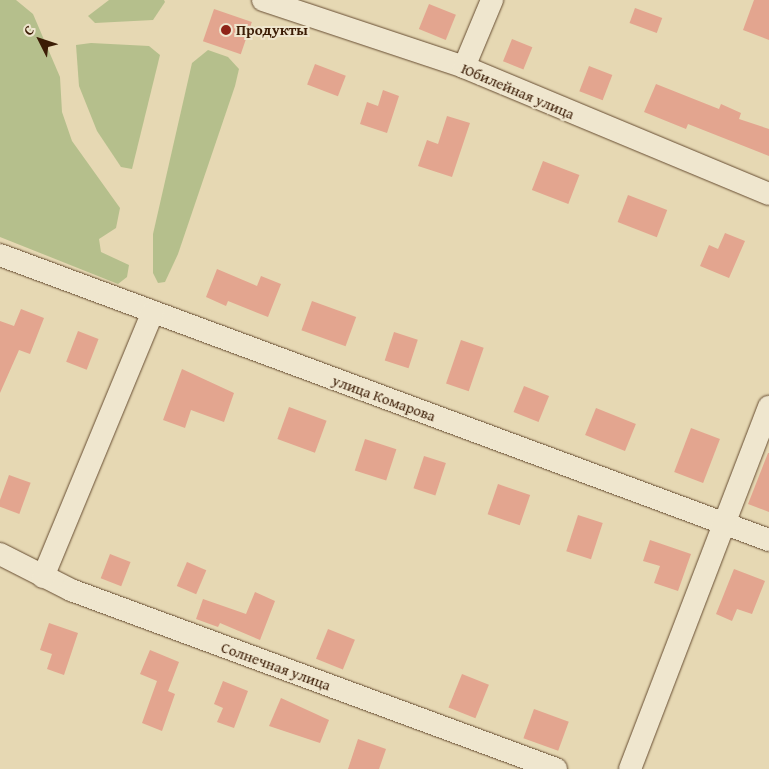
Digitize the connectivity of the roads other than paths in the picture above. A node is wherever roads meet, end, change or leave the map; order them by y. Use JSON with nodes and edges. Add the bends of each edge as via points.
{"nodes":[{"id":1,"x":263,"y":0,"type":"edge"},
{"id":2,"x":492,"y":0,"type":"edge"},
{"id":3,"x":464,"y":67,"type":"junction"},
{"id":4,"x":769,"y":194,"type":"edge"},
{"id":5,"x":0,"y":255,"type":"edge"},
{"id":6,"x":153,"y":312,"type":"junction"},
{"id":7,"x":769,"y":407,"type":"edge"},
{"id":8,"x":724,"y":524,"type":"junction"},
{"id":9,"x":769,"y":540,"type":"edge"},
{"id":10,"x":0,"y":554,"type":"edge"},
{"id":11,"x":43,"y":576,"type":"junction"},
{"id":12,"x":556,"y":769,"type":"edge"},
{"id":13,"x":630,"y":769,"type":"edge"}],
"edges":[{"from":1,"to":3,"type":"street","name":"Юбилейная улица"},
{"from":2,"to":3,"type":"street"},
{"from":3,"to":4,"type":"street","name":"Юбилейная улица"},
{"from":5,"to":6,"type":"street","name":"улица Комарова"},
{"from":6,"to":8,"type":"street","name":"улица Комарова"},
{"from":6,"to":11,"type":"street"},
{"from":7,"to":8,"type":"street"},
{"from":8,"to":9,"type":"street","name":"улица Комарова"},
{"from":8,"to":13,"type":"street"},
{"from":10,"to":11,"type":"street","name":"Солнечная улица"},
{"from":11,"to":12,"type":"street","name":"Солнечная улица"}]}
